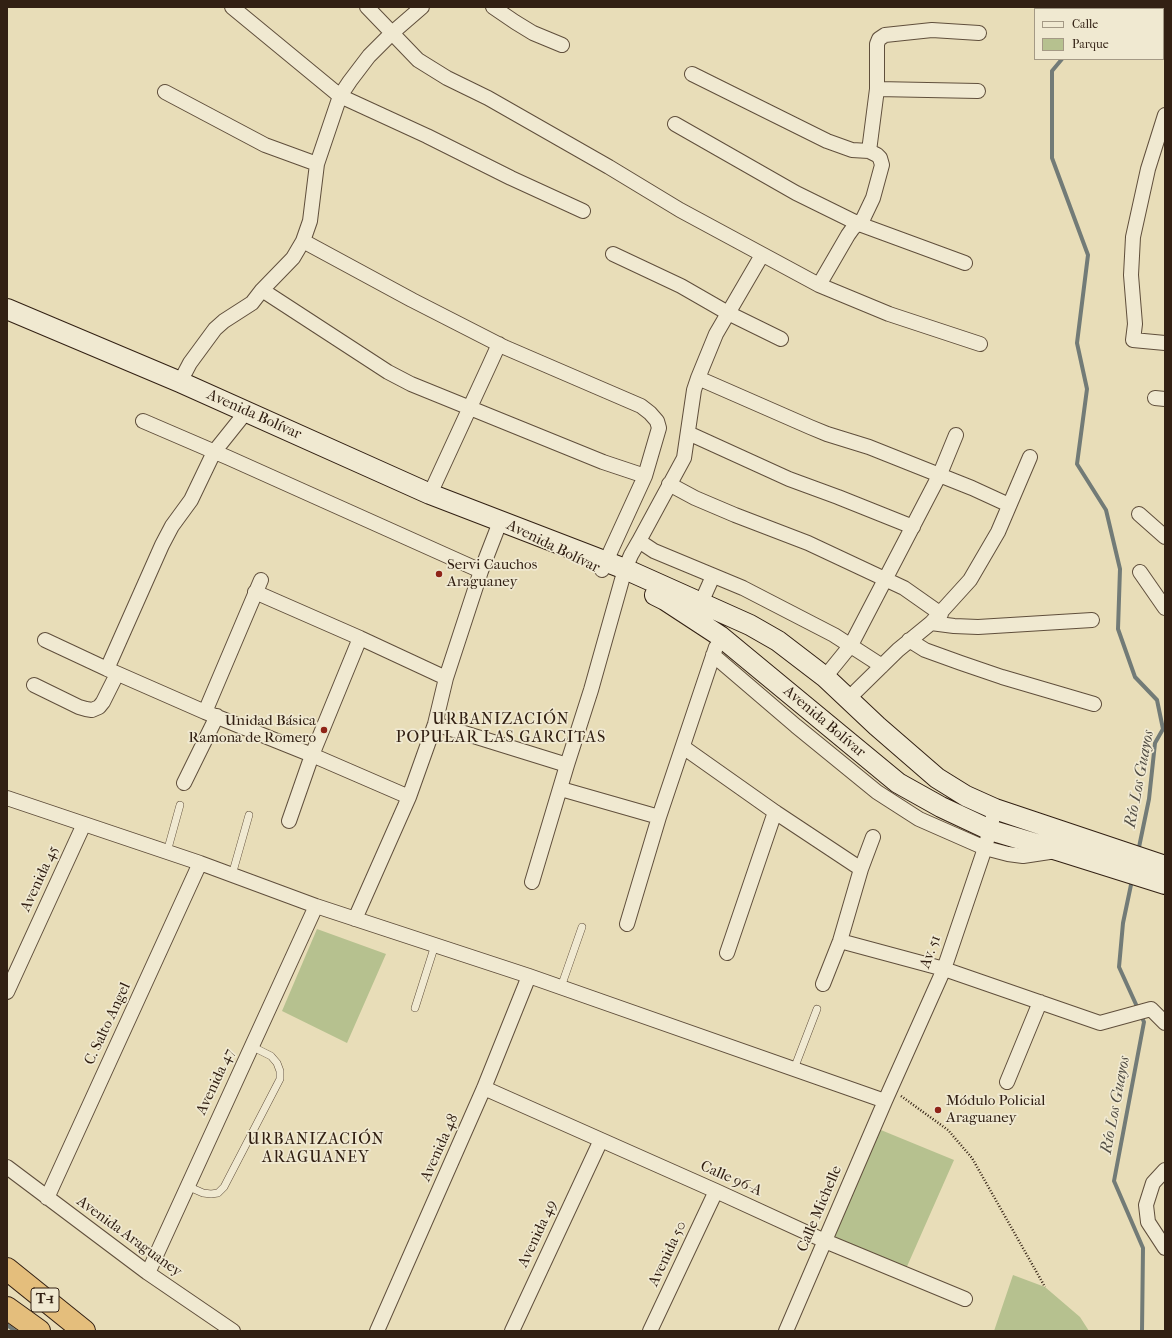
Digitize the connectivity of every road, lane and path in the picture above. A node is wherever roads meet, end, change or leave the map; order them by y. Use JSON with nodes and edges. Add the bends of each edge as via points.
{"nodes":[{"id":1,"x":232,"y":7,"type":"edge"},
{"id":2,"x":367,"y":7,"type":"edge"},
{"id":3,"x":422,"y":7,"type":"edge"},
{"id":4,"x":493,"y":7,"type":"edge"},
{"id":5,"x":392,"y":33,"type":"junction"},
{"id":6,"x":979,"y":33,"type":"dead end"},
{"id":7,"x":562,"y":44,"type":"dead end"},
{"id":8,"x":692,"y":74,"type":"dead end"},
{"id":9,"x":877,"y":89,"type":"junction"},
{"id":10,"x":978,"y":91,"type":"dead end"},
{"id":11,"x":165,"y":92,"type":"dead end"},
{"id":12,"x":340,"y":96,"type":"junction"},
{"id":13,"x":1165,"y":115,"type":"edge"},
{"id":14,"x":675,"y":124,"type":"dead end"},
{"id":15,"x":869,"y":151,"type":"junction"},
{"id":16,"x":317,"y":164,"type":"junction"},
{"id":17,"x":583,"y":211,"type":"dead end"},
{"id":18,"x":859,"y":224,"type":"junction"},
{"id":19,"x":303,"y":241,"type":"junction"},
{"id":20,"x":613,"y":254,"type":"dead end"},
{"id":21,"x":762,"y":255,"type":"junction"},
{"id":22,"x":965,"y":263,"type":"dead end"},
{"id":23,"x":819,"y":285,"type":"junction"},
{"id":24,"x":262,"y":290,"type":"junction"},
{"id":25,"x":7,"y":309,"type":"edge"},
{"id":26,"x":728,"y":313,"type":"junction"},
{"id":27,"x":781,"y":339,"type":"dead end"},
{"id":28,"x":1165,"y":343,"type":"edge"},
{"id":29,"x":499,"y":344,"type":"junction"},
{"id":30,"x":980,"y":344,"type":"dead end"},
{"id":31,"x":698,"y":378,"type":"junction"},
{"id":32,"x":180,"y":382,"type":"junction"},
{"id":33,"x":470,"y":408,"type":"junction"},
{"id":34,"x":246,"y":412,"type":"junction"},
{"id":35,"x":143,"y":421,"type":"dead end"},
{"id":36,"x":688,"y":433,"type":"junction"},
{"id":37,"x":956,"y":435,"type":"dead end"},
{"id":38,"x":214,"y":452,"type":"junction"},
{"id":39,"x":1030,"y":457,"type":"dead end"},
{"id":40,"x":940,"y":474,"type":"junction"},
{"id":41,"x":645,"y":476,"type":"junction"},
{"id":42,"x":669,"y":484,"type":"junction"},
{"id":43,"x":430,"y":494,"type":"junction"},
{"id":44,"x":1009,"y":505,"type":"junction"},
{"id":45,"x":1139,"y":514,"type":"dead end"},
{"id":46,"x":500,"y":522,"type":"junction"},
{"id":47,"x":913,"y":527,"type":"junction"},
{"id":48,"x":1165,"y":537,"type":"edge"},
{"id":49,"x":639,"y":541,"type":"junction"},
{"id":50,"x":604,"y":566,"type":"junction"},
{"id":51,"x":481,"y":571,"type":"junction"},
{"id":52,"x":1140,"y":572,"type":"dead end"},
{"id":53,"x":624,"y":575,"type":"junction"},
{"id":54,"x":713,"y":576,"type":"junction"},
{"id":55,"x":884,"y":579,"type":"junction"},
{"id":56,"x":701,"y":603,"type":"junction"},
{"id":57,"x":1165,"y":608,"type":"edge"},
{"id":58,"x":724,"y":613,"type":"junction"},
{"id":59,"x":936,"y":619,"type":"junction"},
{"id":60,"x":1092,"y":620,"type":"dead end"},
{"id":61,"x":720,"y":636,"type":"junction"},
{"id":62,"x":360,"y":638,"type":"junction"},
{"id":63,"x":45,"y":640,"type":"dead end"},
{"id":64,"x":909,"y":640,"type":"junction"},
{"id":65,"x":851,"y":645,"type":"junction"},
{"id":66,"x":713,"y":655,"type":"junction"},
{"id":67,"x":882,"y":666,"type":"junction"},
{"id":68,"x":112,"y":671,"type":"junction"},
{"id":69,"x":825,"y":677,"type":"junction"},
{"id":70,"x":446,"y":678,"type":"junction"},
{"id":71,"x":34,"y":685,"type":"dead end"},
{"id":72,"x":848,"y":699,"type":"junction"},
{"id":73,"x":1094,"y":704,"type":"dead end"},
{"id":74,"x":808,"y":708,"type":"junction"},
{"id":75,"x":211,"y":714,"type":"junction"},
{"id":76,"x":435,"y":724,"type":"junction"},
{"id":77,"x":796,"y":726,"type":"junction"},
{"id":78,"x":683,"y":747,"type":"junction"},
{"id":79,"x":312,"y":755,"type":"junction"},
{"id":80,"x":567,"y":765,"type":"junction"},
{"id":81,"x":184,"y":783,"type":"dead end"},
{"id":82,"x":561,"y":789,"type":"junction"},
{"id":83,"x":409,"y":796,"type":"junction"},
{"id":84,"x":7,"y":798,"type":"edge"},
{"id":85,"x":180,"y":805,"type":"dead end"},
{"id":86,"x":995,"y":809,"type":"junction"},
{"id":87,"x":775,"y":812,"type":"junction"},
{"id":88,"x":249,"y":815,"type":"dead end"},
{"id":89,"x":659,"y":817,"type":"junction"},
{"id":90,"x":289,"y":821,"type":"dead end"},
{"id":91,"x":84,"y":824,"type":"junction"},
{"id":92,"x":873,"y":837,"type":"dead end"},
{"id":93,"x":987,"y":839,"type":"junction"},
{"id":94,"x":1072,"y":848,"type":"junction"},
{"id":95,"x":167,"y":852,"type":"junction"},
{"id":96,"x":200,"y":863,"type":"junction"},
{"id":97,"x":861,"y":869,"type":"junction"},
{"id":98,"x":232,"y":875,"type":"junction"},
{"id":99,"x":1164,"y":878,"type":"edge"},
{"id":100,"x":532,"y":882,"type":"dead end"},
{"id":101,"x":316,"y":906,"type":"junction"},
{"id":102,"x":355,"y":919,"type":"junction"},
{"id":103,"x":626,"y":924,"type":"dead end"},
{"id":104,"x":582,"y":928,"type":"dead end"},
{"id":105,"x":840,"y":942,"type":"junction"},
{"id":106,"x":435,"y":945,"type":"junction"},
{"id":107,"x":727,"y":953,"type":"dead end"},
{"id":108,"x":944,"y":969,"type":"junction"},
{"id":109,"x":529,"y":976,"type":"junction"},
{"id":110,"x":823,"y":984,"type":"dead end"},
{"id":111,"x":561,"y":987,"type":"junction"},
{"id":112,"x":7,"y":992,"type":"edge"},
{"id":113,"x":1040,"y":1002,"type":"junction"},
{"id":114,"x":415,"y":1008,"type":"dead end"},
{"id":115,"x":817,"y":1009,"type":"dead end"},
{"id":116,"x":1165,"y":1023,"type":"edge"},
{"id":117,"x":251,"y":1046,"type":"junction"},
{"id":118,"x":794,"y":1069,"type":"junction"},
{"id":119,"x":1007,"y":1082,"type":"dead end"},
{"id":120,"x":484,"y":1088,"type":"junction"},
{"id":121,"x":887,"y":1095,"type":"junction"},
{"id":122,"x":598,"y":1146,"type":"junction"},
{"id":123,"x":7,"y":1167,"type":"edge"},
{"id":124,"x":1165,"y":1170,"type":"edge"},
{"id":125,"x":187,"y":1186,"type":"junction"},
{"id":126,"x":716,"y":1191,"type":"junction"},
{"id":127,"x":47,"y":1198,"type":"junction"},
{"id":128,"x":825,"y":1241,"type":"junction"},
{"id":129,"x":1165,"y":1248,"type":"edge"},
{"id":130,"x":7,"y":1269,"type":"edge"},
{"id":131,"x":148,"y":1272,"type":"junction"},
{"id":132,"x":1045,"y":1287,"type":"dead end"},
{"id":133,"x":966,"y":1299,"type":"dead end"},
{"id":134,"x":7,"y":1308,"type":"edge"},
{"id":135,"x":40,"y":1331,"type":"edge"},
{"id":136,"x":84,"y":1331,"type":"edge"},
{"id":137,"x":233,"y":1331,"type":"edge"},
{"id":138,"x":377,"y":1331,"type":"edge"},
{"id":139,"x":512,"y":1331,"type":"edge"},
{"id":140,"x":650,"y":1331,"type":"edge"},
{"id":141,"x":786,"y":1331,"type":"edge"}],
"edges":[{"from":1,"to":12,"type":"street"},
{"from":2,"to":5,"type":"street"},
{"from":3,"to":5,"type":"street"},
{"from":4,"to":7,"type":"street","via":[[534,33]]},
{"from":5,"to":12,"type":"street","via":[[369,56]]},
{"from":5,"to":21,"type":"street","via":[[418,60],[447,78],[488,98]]},
{"from":6,"to":9,"type":"street","via":[[932,30],[885,35],[879,39],[878,44]]},
{"from":8,"to":15,"type":"street","via":[[827,141],[852,150]]},
{"from":9,"to":10,"type":"street"},
{"from":9,"to":15,"type":"street"},
{"from":11,"to":16,"type":"street","via":[[265,145]]},
{"from":12,"to":16,"type":"street"},
{"from":12,"to":17,"type":"street"},
{"from":13,"to":28,"type":"street","via":[[1148,169],[1135,230],[1131,275],[1135,324],[1133,340]]},
{"from":14,"to":18,"type":"street","via":[[796,193]]},
{"from":15,"to":18,"type":"street","via":[[880,158],[882,165],[873,198]]},
{"from":16,"to":19,"type":"street","via":[[310,221]]},
{"from":18,"to":22,"type":"street"},
{"from":18,"to":23,"type":"street","via":[[848,235]]},
{"from":19,"to":24,"type":"street","via":[[293,258]]},
{"from":19,"to":29,"type":"street"},
{"from":20,"to":26,"type":"street","via":[[681,286]]},
{"from":21,"to":23,"type":"street"},
{"from":21,"to":26,"type":"street"},
{"from":23,"to":30,"type":"street","via":[[889,314]]},
{"from":24,"to":32,"type":"street","via":[[252,303],[215,329],[190,363]]},
{"from":24,"to":33,"type":"street","via":[[388,372],[410,384]]},
{"from":25,"to":32,"type":"main road","name":"Avenida Bolívar"},
{"from":26,"to":27,"type":"street"},
{"from":26,"to":31,"type":"street","via":[[716,334]]},
{"from":29,"to":33,"type":"street"},
{"from":29,"to":41,"type":"street","via":[[642,406],[650,413],[659,428]]},
{"from":31,"to":36,"type":"street"},
{"from":31,"to":40,"type":"street","via":[[827,434]]},
{"from":32,"to":34,"type":"main road","name":"Avenida Bolívar"},
{"from":33,"to":41,"type":"street","via":[[603,462]]},
{"from":33,"to":43,"type":"street"},
{"from":34,"to":38,"type":"street"},
{"from":34,"to":43,"type":"main road","name":"Avenida Bolívar"},
{"from":35,"to":38,"type":"street"},
{"from":36,"to":42,"type":"street","via":[[684,458]]},
{"from":36,"to":47,"type":"street","via":[[789,479]]},
{"from":37,"to":40,"type":"street"},
{"from":38,"to":51,"type":"street"},
{"from":38,"to":68,"type":"street","via":[[192,500],[162,544]]},
{"from":39,"to":44,"type":"street"},
{"from":40,"to":44,"type":"street"},
{"from":40,"to":47,"type":"street"},
{"from":41,"to":50,"type":"street"},
{"from":42,"to":49,"type":"street"},
{"from":42,"to":55,"type":"street","via":[[695,498],[808,543]]},
{"from":43,"to":46,"type":"main road","name":"Avenida Bolívar"},
{"from":44,"to":59,"type":"street","via":[[998,532],[970,580]]},
{"from":45,"to":48,"type":"street"},
{"from":46,"to":50,"type":"main road","name":"Avenida Bolívar"},
{"from":46,"to":51,"type":"street"},
{"from":47,"to":55,"type":"street"},
{"from":49,"to":53,"type":"street","via":[[630,556]]},
{"from":49,"to":54,"type":"street","via":[[654,551]]},
{"from":50,"to":53,"type":"main road","name":"Avenida Bolívar"},
{"from":51,"to":70,"type":"street"},
{"from":52,"to":57,"type":"street"},
{"from":53,"to":56,"type":"main road","name":"Avenida Bolívar"},
{"from":53,"to":61,"type":"main road","name":"Avenida Bolívar"},
{"from":53,"to":80,"type":"street"},
{"from":54,"to":56,"type":"street"},
{"from":54,"to":65,"type":"street","via":[[743,588]]},
{"from":55,"to":59,"type":"street","via":[[904,588]]},
{"from":55,"to":65,"type":"street"},
{"from":56,"to":58,"type":"main road","name":"Avenida Bolívar"},
{"from":58,"to":61,"type":"street"},
{"from":58,"to":69,"type":"main road","name":"Avenida Bolívar","via":[[778,641]]},
{"from":59,"to":60,"type":"street","via":[[954,626],[978,627]]},
{"from":59,"to":64,"type":"street"},
{"from":61,"to":66,"type":"street"},
{"from":61,"to":74,"type":"main road","name":"Avenida Bolívar"},
{"from":62,"to":70,"type":"street"},
{"from":62,"to":75,"type":"street","via":[[258,586]]},
{"from":62,"to":79,"type":"street"},
{"from":63,"to":68,"type":"street"},
{"from":64,"to":67,"type":"street"},
{"from":64,"to":73,"type":"street","via":[[925,650],[1002,678]]},
{"from":65,"to":67,"type":"street"},
{"from":65,"to":69,"type":"street"},
{"from":66,"to":77,"type":"street"},
{"from":66,"to":78,"type":"street"},
{"from":67,"to":72,"type":"street"},
{"from":68,"to":71,"type":"street","via":[[103,702],[92,710]]},
{"from":68,"to":75,"type":"street"},
{"from":69,"to":72,"type":"main road","name":"Avenida Bolívar"},
{"from":70,"to":76,"type":"street"},
{"from":72,"to":86,"type":"main road","name":"Avenida Bolívar","via":[[938,778],[966,796]]},
{"from":74,"to":77,"type":"street"},
{"from":74,"to":93,"type":"main road","name":"Avenida Bolívar","via":[[898,783],[941,807]]},
{"from":75,"to":79,"type":"street"},
{"from":75,"to":81,"type":"street"},
{"from":76,"to":80,"type":"street"},
{"from":76,"to":83,"type":"street"},
{"from":77,"to":93,"type":"street","via":[[877,792],[919,819]]},
{"from":78,"to":87,"type":"street"},
{"from":78,"to":89,"type":"street"},
{"from":79,"to":83,"type":"street"},
{"from":79,"to":90,"type":"street"},
{"from":80,"to":82,"type":"street"},
{"from":82,"to":89,"type":"street"},
{"from":82,"to":100,"type":"street"},
{"from":83,"to":102,"type":"street"},
{"from":84,"to":91,"type":"street"},
{"from":85,"to":95,"type":"lane"},
{"from":86,"to":93,"type":"street","name":"Av. 51"},
{"from":86,"to":94,"type":"main road","name":"Avenida Bolívar"},
{"from":87,"to":97,"type":"street"},
{"from":87,"to":107,"type":"street"},
{"from":88,"to":98,"type":"lane"},
{"from":89,"to":103,"type":"street"},
{"from":91,"to":95,"type":"street"},
{"from":91,"to":112,"type":"street","name":"Avenida 45"},
{"from":92,"to":97,"type":"street"},
{"from":93,"to":94,"type":"main road","name":"Avenida Bolívar"},
{"from":93,"to":108,"type":"street","name":"Av. 51"},
{"from":94,"to":99,"type":"main road","name":"Avenida Bolívar"},
{"from":95,"to":96,"type":"street"},
{"from":96,"to":98,"type":"street"},
{"from":96,"to":127,"type":"street","name":"C. Salto Angel"},
{"from":97,"to":105,"type":"street"},
{"from":98,"to":101,"type":"street"},
{"from":101,"to":102,"type":"street"},
{"from":101,"to":117,"type":"street","name":"Avenida 47"},
{"from":102,"to":106,"type":"street"},
{"from":104,"to":111,"type":"lane"},
{"from":105,"to":108,"type":"street"},
{"from":105,"to":110,"type":"street"},
{"from":106,"to":109,"type":"street"},
{"from":106,"to":114,"type":"lane"},
{"from":108,"to":113,"type":"street"},
{"from":108,"to":121,"type":"street","name":"Av. 51"},
{"from":109,"to":111,"type":"street"},
{"from":109,"to":120,"type":"street","name":"Avenida 48"},
{"from":111,"to":118,"type":"street"},
{"from":113,"to":116,"type":"street","via":[[1100,1023],[1151,1009]]},
{"from":113,"to":119,"type":"street"},
{"from":115,"to":118,"type":"lane"},
{"from":117,"to":125,"type":"street","name":"Avenida 47"},
{"from":117,"to":125,"type":"lane","via":[[271,1056],[277,1063],[280,1080],[224,1187],[218,1193],[211,1194]]},
{"from":118,"to":121,"type":"street"},
{"from":120,"to":122,"type":"street","name":"Calle 96-A"},
{"from":120,"to":138,"type":"street","name":"Avenida 48"},
{"from":121,"to":128,"type":"street","name":"Calle Michelle"},
{"from":121,"to":132,"type":"path","via":[[902,1096],[948,1130],[972,1158]]},
{"from":122,"to":126,"type":"street","name":"Calle 96-A"},
{"from":122,"to":139,"type":"street","name":"Avenida 49"},
{"from":123,"to":127,"type":"street","name":"Avenida Araguaney"},
{"from":124,"to":129,"type":"street","via":[[1153,1184],[1146,1205],[1148,1222]]},
{"from":125,"to":131,"type":"street","name":"Avenida 47"},
{"from":126,"to":128,"type":"street","name":"Calle 96-A"},
{"from":126,"to":140,"type":"street","name":"Avenida 50"},
{"from":127,"to":131,"type":"street","name":"Avenida Araguaney"},
{"from":128,"to":133,"type":"street","name":"Calle 96-A"},
{"from":128,"to":141,"type":"street","name":"Calle Michelle"},
{"from":130,"to":136,"type":"highway","number":"T-1"},
{"from":131,"to":137,"type":"street","name":"Avenida Araguaney"},
{"from":134,"to":135,"type":"highway"}]}
